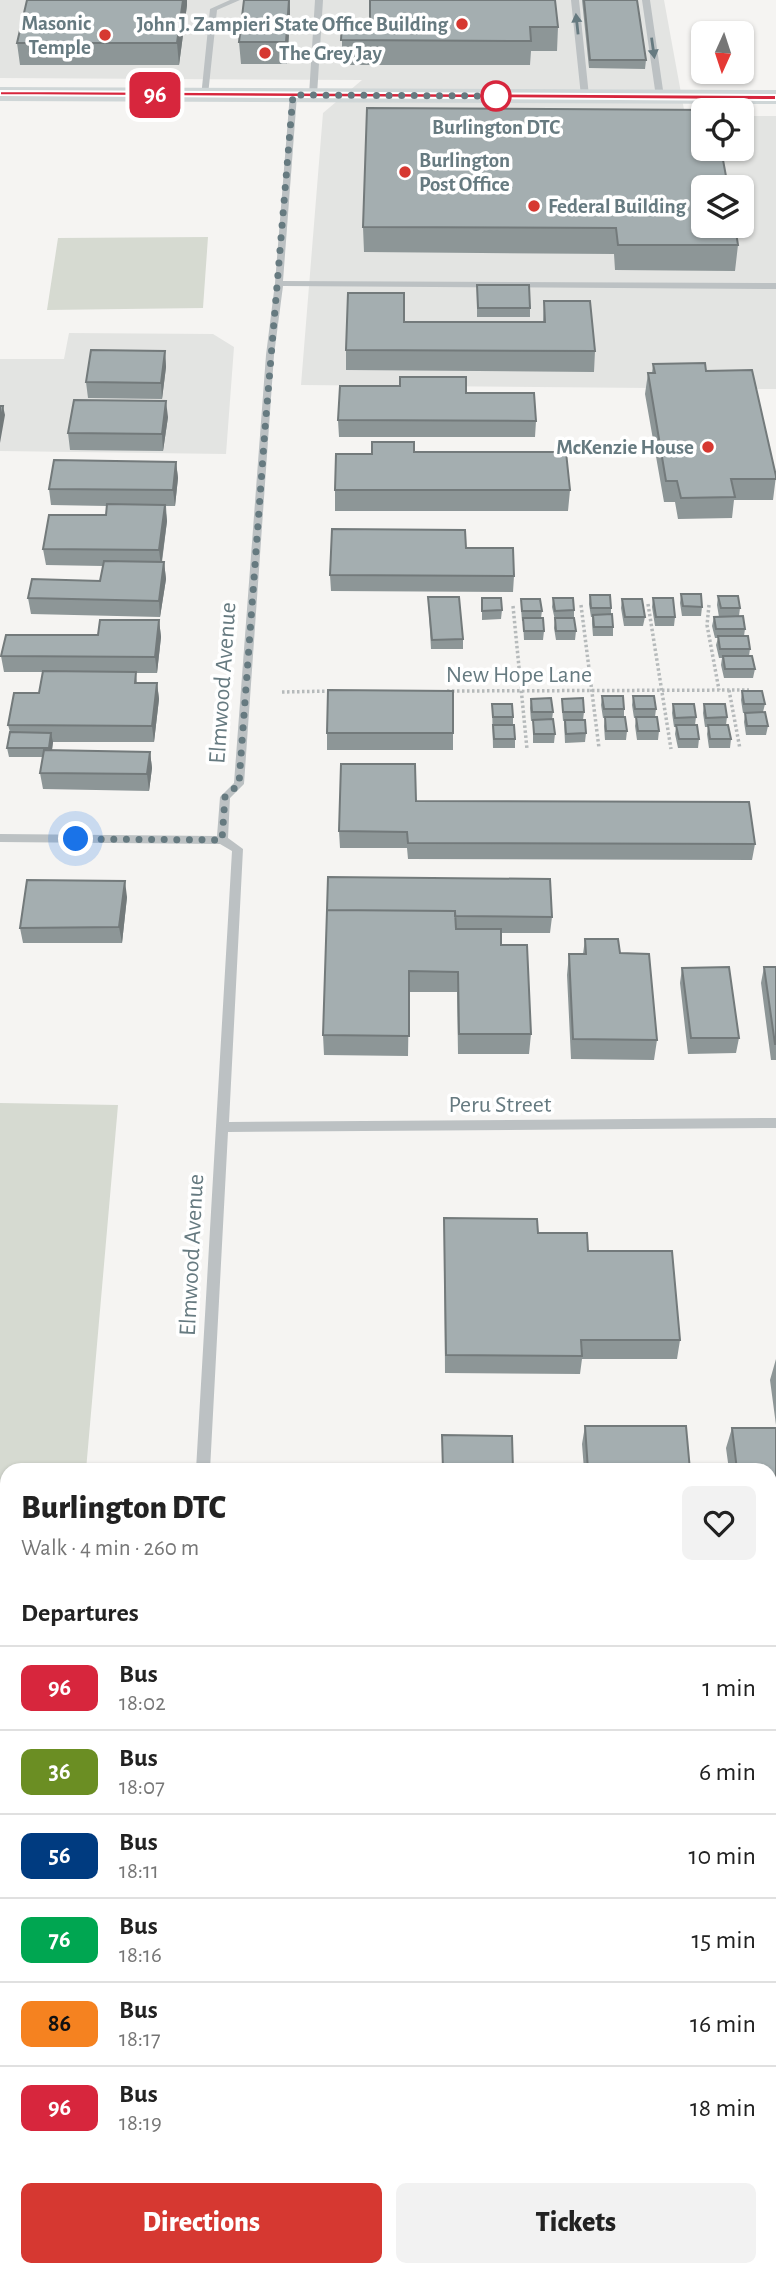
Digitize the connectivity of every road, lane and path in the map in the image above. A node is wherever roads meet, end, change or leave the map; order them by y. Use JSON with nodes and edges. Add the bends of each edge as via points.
{"nodes":[{"id":1,"x":236,"y":0,"type":"edge"},
{"id":2,"x":318,"y":0,"type":"edge"},
{"id":3,"x":575,"y":0,"type":"edge"},
{"id":4,"x":646,"y":0,"type":"edge"},
{"id":5,"x":0,"y":94,"type":"edge"},
{"id":6,"x":204,"y":95,"type":"junction"},
{"id":7,"x":303,"y":95,"type":"junction"},
{"id":8,"x":585,"y":96,"type":"junction"},
{"id":9,"x":660,"y":97,"type":"junction"},
{"id":10,"x":776,"y":97,"type":"edge"},
{"id":11,"x":279,"y":283,"type":"junction"},
{"id":12,"x":776,"y":286,"type":"edge"},
{"id":13,"x":648,"y":604,"type":"dead end"},
{"id":14,"x":580,"y":605,"type":"dead end"},
{"id":15,"x":709,"y":605,"type":"dead end"},
{"id":16,"x":513,"y":606,"type":"dead end"},
{"id":17,"x":719,"y":690,"type":"junction"},
{"id":18,"x":729,"y":690,"type":"junction"},
{"id":19,"x":749,"y":690,"type":"edge"},
{"id":20,"x":341,"y":691,"type":"edge"},
{"id":21,"x":445,"y":691,"type":"edge"},
{"id":22,"x":521,"y":691,"type":"junction"},
{"id":23,"x":592,"y":691,"type":"junction"},
{"id":24,"x":662,"y":691,"type":"junction"},
{"id":25,"x":246,"y":692,"type":"junction"},
{"id":26,"x":599,"y":748,"type":"dead end"},
{"id":27,"x":671,"y":748,"type":"dead end"},
{"id":28,"x":527,"y":749,"type":"dead end"},
{"id":29,"x":740,"y":749,"type":"dead end"},
{"id":30,"x":0,"y":838,"type":"edge"},
{"id":31,"x":222,"y":840,"type":"junction"},
{"id":32,"x":776,"y":1123,"type":"edge"},
{"id":33,"x":223,"y":1127,"type":"junction"},
{"id":34,"x":204,"y":1463,"type":"edge"}],
"edges":[{"from":1,"to":6,"type":"street","via":[[214,9]]},
{"from":2,"to":7,"type":"street","name":"Elmwood Avenue"},
{"from":8,"to":3,"type":"street","one_way":true},
{"from":4,"to":9,"type":"street","one_way":true},
{"from":5,"to":6,"type":"main road"},
{"from":6,"to":7,"type":"main road"},
{"from":7,"to":8,"type":"main road"},
{"from":7,"to":11,"type":"street","name":"Elmwood Avenue"},
{"from":8,"to":9,"type":"main road"},
{"from":9,"to":10,"type":"main road"},
{"from":11,"to":12,"type":"street"},
{"from":11,"to":25,"type":"street","name":"Elmwood Avenue"},
{"from":13,"to":24,"type":"path"},
{"from":14,"to":23,"type":"path"},
{"from":15,"to":17,"type":"path","via":[[707,625]]},
{"from":16,"to":22,"type":"path"},
{"from":17,"to":18,"type":"path","name":"New Hope Lane"},
{"from":17,"to":24,"type":"path","name":"New Hope Lane"},
{"from":18,"to":19,"type":"path","name":"New Hope Lane"},
{"from":18,"to":29,"type":"path"},
{"from":20,"to":25,"type":"path"},
{"from":21,"to":22,"type":"path","name":"New Hope Lane"},
{"from":22,"to":23,"type":"path","name":"New Hope Lane"},
{"from":22,"to":28,"type":"path"},
{"from":23,"to":24,"type":"path","name":"New Hope Lane"},
{"from":23,"to":26,"type":"path"},
{"from":24,"to":27,"type":"path"},
{"from":25,"to":31,"type":"street","name":"Elmwood Avenue","via":[[239,784],[225,797]]},
{"from":30,"to":31,"type":"street"},
{"from":31,"to":33,"type":"street","name":"Elmwood Avenue","via":[[238,849],[239,855]]},
{"from":32,"to":33,"type":"street","name":"Peru Street"},
{"from":33,"to":34,"type":"street","name":"Elmwood Avenue"}]}
